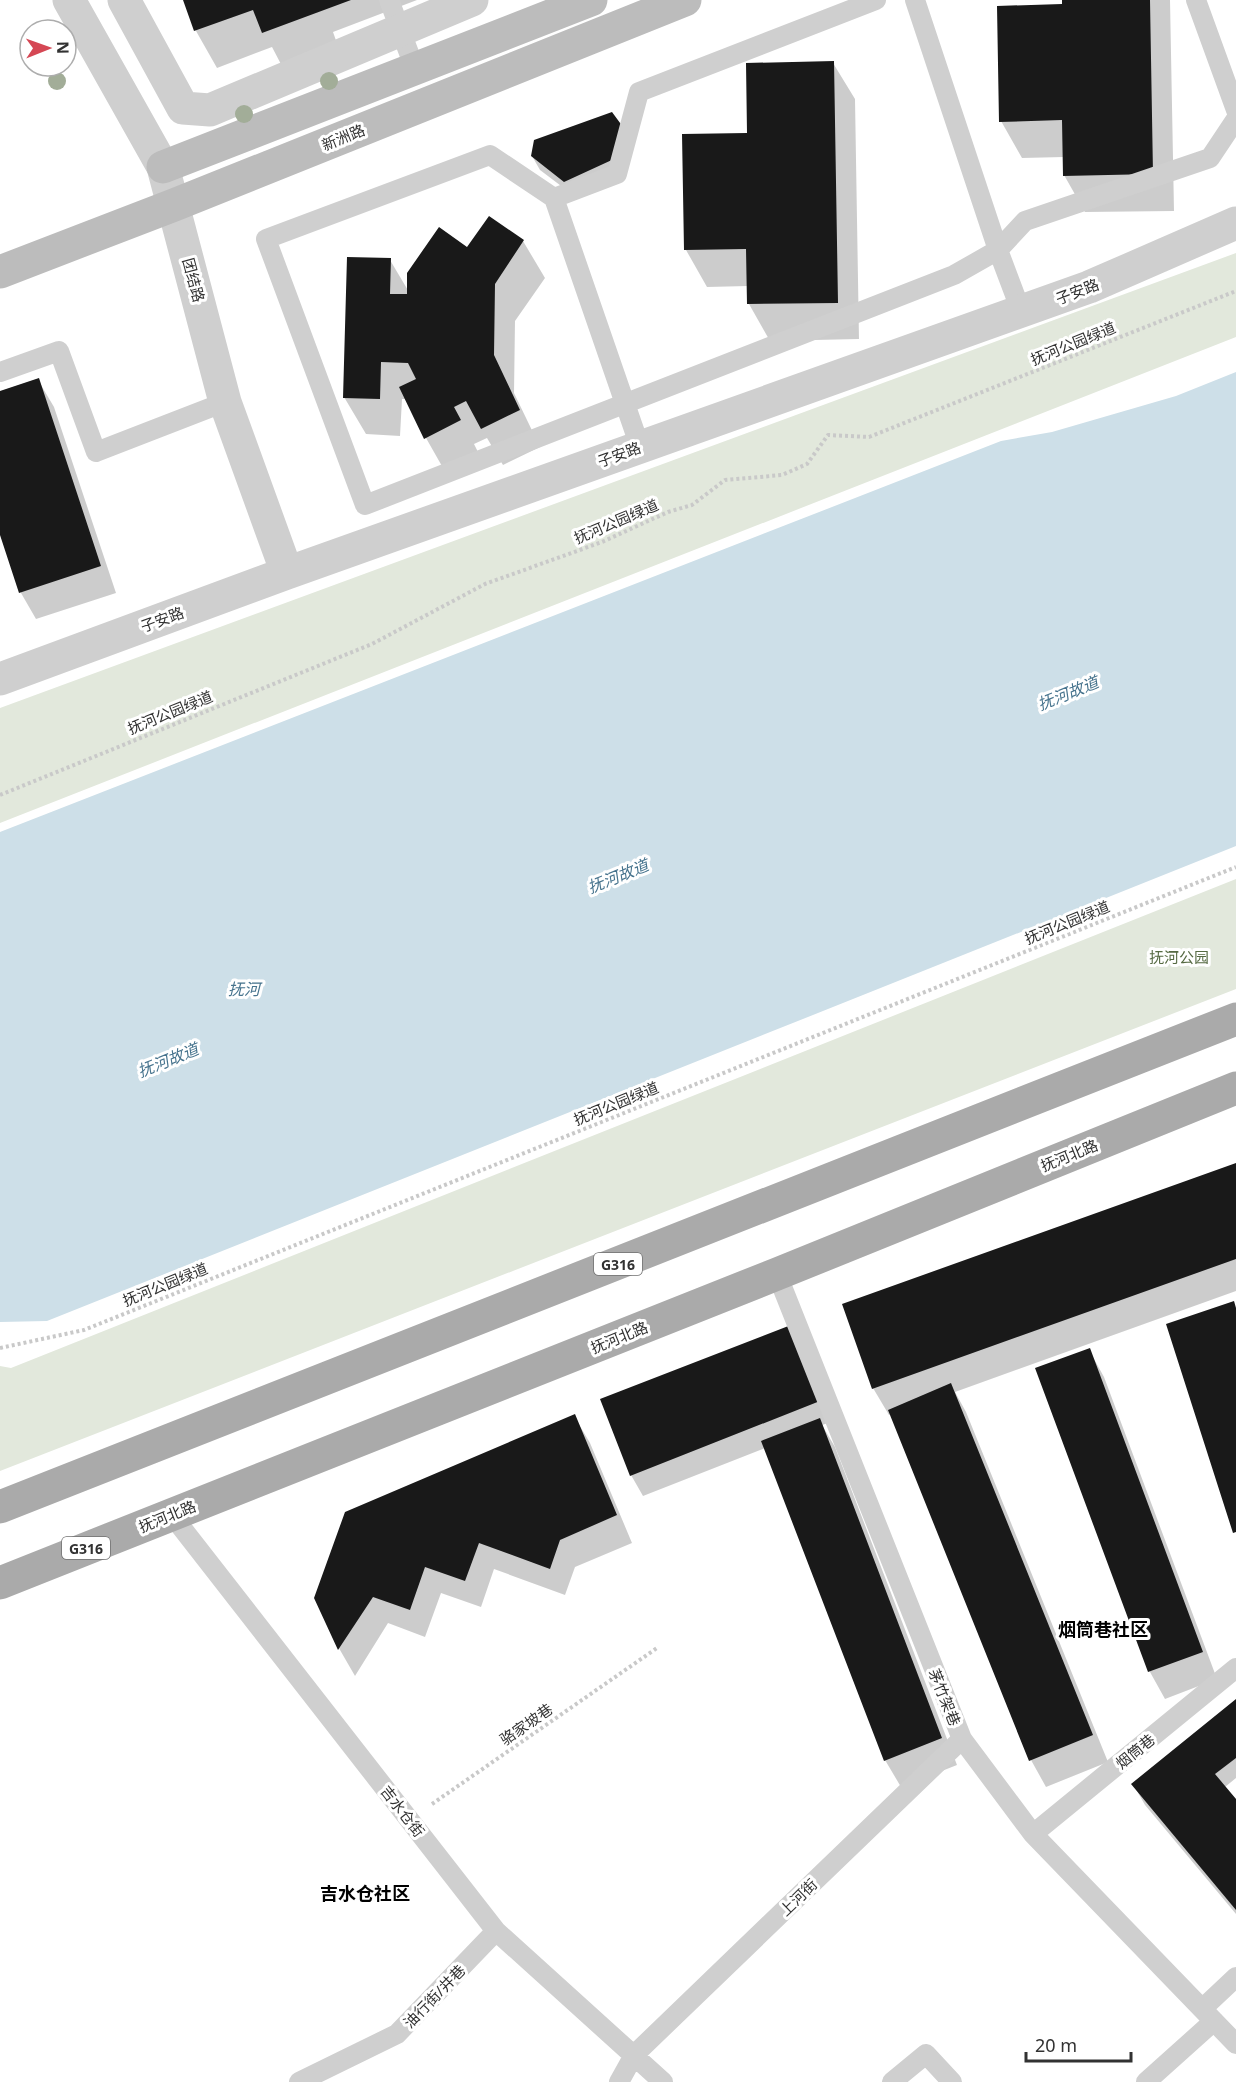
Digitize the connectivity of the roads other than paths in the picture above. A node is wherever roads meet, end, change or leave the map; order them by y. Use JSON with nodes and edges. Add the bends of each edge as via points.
{"nodes":[{"id":1,"x":69,"y":0,"type":"edge"},
{"id":2,"x":124,"y":0,"type":"edge"},
{"id":3,"x":472,"y":0,"type":"edge"},
{"id":4,"x":591,"y":0,"type":"edge"},
{"id":5,"x":876,"y":0,"type":"edge"},
{"id":6,"x":915,"y":0,"type":"edge"},
{"id":7,"x":1196,"y":0,"type":"edge"},
{"id":8,"x":681,"y":1,"type":"edge"},
{"id":9,"x":394,"y":15,"type":"edge"},
{"id":10,"x":415,"y":69,"type":"junction"},
{"id":11,"x":1236,"y":110,"type":"edge"},
{"id":12,"x":1236,"y":119,"type":"edge"},
{"id":13,"x":163,"y":167,"type":"junction"},
{"id":14,"x":554,"y":198,"type":"junction"},
{"id":15,"x":174,"y":205,"type":"junction"},
{"id":16,"x":1236,"y":223,"type":"edge"},
{"id":17,"x":998,"y":250,"type":"junction"},
{"id":18,"x":0,"y":272,"type":"edge"},
{"id":19,"x":1021,"y":311,"type":"junction"},
{"id":20,"x":0,"y":372,"type":"edge"},
{"id":21,"x":225,"y":402,"type":"junction"},
{"id":22,"x":625,"y":404,"type":"junction"},
{"id":23,"x":640,"y":447,"type":"junction"},
{"id":24,"x":287,"y":573,"type":"junction"},
{"id":25,"x":0,"y":679,"type":"edge"},
{"id":26,"x":1236,"y":1019,"type":"edge"},
{"id":27,"x":1236,"y":1088,"type":"edge"},
{"id":28,"x":777,"y":1274,"type":"junction"},
{"id":29,"x":0,"y":1507,"type":"edge"},
{"id":30,"x":171,"y":1514,"type":"junction"},
{"id":31,"x":0,"y":1582,"type":"edge"},
{"id":32,"x":1236,"y":1668,"type":"edge"},
{"id":33,"x":962,"y":1738,"type":"junction"},
{"id":34,"x":1033,"y":1834,"type":"junction"},
{"id":35,"x":496,"y":1931,"type":"junction"},
{"id":36,"x":1236,"y":1977,"type":"edge"},
{"id":37,"x":1208,"y":2015,"type":"junction"},
{"id":38,"x":1236,"y":2044,"type":"edge"},
{"id":39,"x":634,"y":2055,"type":"junction"},
{"id":40,"x":299,"y":2082,"type":"edge"},
{"id":41,"x":619,"y":2082,"type":"edge"},
{"id":42,"x":663,"y":2082,"type":"edge"},
{"id":43,"x":892,"y":2082,"type":"edge"},
{"id":44,"x":952,"y":2082,"type":"edge"},
{"id":45,"x":1146,"y":2082,"type":"edge"}],
"edges":[{"from":1,"to":13,"type":"street","name":"团结路"},
{"from":2,"to":9,"type":"street","via":[[183,108],[210,110]]},
{"from":3,"to":9,"type":"street"},
{"from":4,"to":10,"type":"main road"},
{"from":5,"to":14,"type":"lane","via":[[639,92],[617,174]]},
{"from":6,"to":17,"type":"lane"},
{"from":7,"to":11,"type":"lane"},
{"from":8,"to":15,"type":"main road","name":"新洲路"},
{"from":9,"to":10,"type":"lane"},
{"from":10,"to":13,"type":"main road"},
{"from":12,"to":17,"type":"lane","via":[[1210,158],[1025,221]]},
{"from":13,"to":15,"type":"street","name":"团结路"},
{"from":14,"to":22,"type":"lane"},
{"from":14,"to":22,"type":"lane","via":[[490,155],[266,239],[365,505]]},
{"from":15,"to":18,"type":"main road","name":"新洲路"},
{"from":15,"to":21,"type":"street","name":"团结路"},
{"from":16,"to":19,"type":"street","name":"子安路","via":[[1089,287]]},
{"from":17,"to":19,"type":"lane"},
{"from":17,"to":22,"type":"lane","via":[[954,274]]},
{"from":19,"to":23,"type":"street","name":"子安路"},
{"from":20,"to":21,"type":"lane","via":[[59,351],[96,452]]},
{"from":21,"to":24,"type":"street","name":"团结路"},
{"from":22,"to":23,"type":"lane"},
{"from":23,"to":24,"type":"street","name":"子安路"},
{"from":24,"to":25,"type":"street","name":"子安路"},
{"from":26,"to":29,"type":"main road","number":"G316"},
{"from":27,"to":28,"type":"main road","name":"抚河北路","number":"G316"},
{"from":28,"to":30,"type":"main road","name":"抚河北路","number":"G316"},
{"from":28,"to":33,"type":"lane","name":"茅竹架巷"},
{"from":30,"to":31,"type":"main road","name":"抚河北路","number":"G316"},
{"from":30,"to":35,"type":"lane","name":"吉水仓街"},
{"from":32,"to":34,"type":"lane","name":"烟筒巷"},
{"from":33,"to":34,"type":"lane","name":"茅竹架巷"},
{"from":33,"to":39,"type":"lane","name":"上河街"},
{"from":34,"to":37,"type":"lane","name":"茅竹架巷"},
{"from":35,"to":39,"type":"lane","name":"吉水仓街"},
{"from":35,"to":40,"type":"lane","name":"油行街/井巷","via":[[397,2034]]},
{"from":36,"to":37,"type":"lane"},
{"from":37,"to":38,"type":"lane","name":"茅竹架巷"},
{"from":37,"to":45,"type":"lane"},
{"from":39,"to":41,"type":"lane","name":"上河街"},
{"from":39,"to":42,"type":"lane","name":"吉水仓街"},
{"from":43,"to":44,"type":"lane","via":[[926,2054]]}]}
